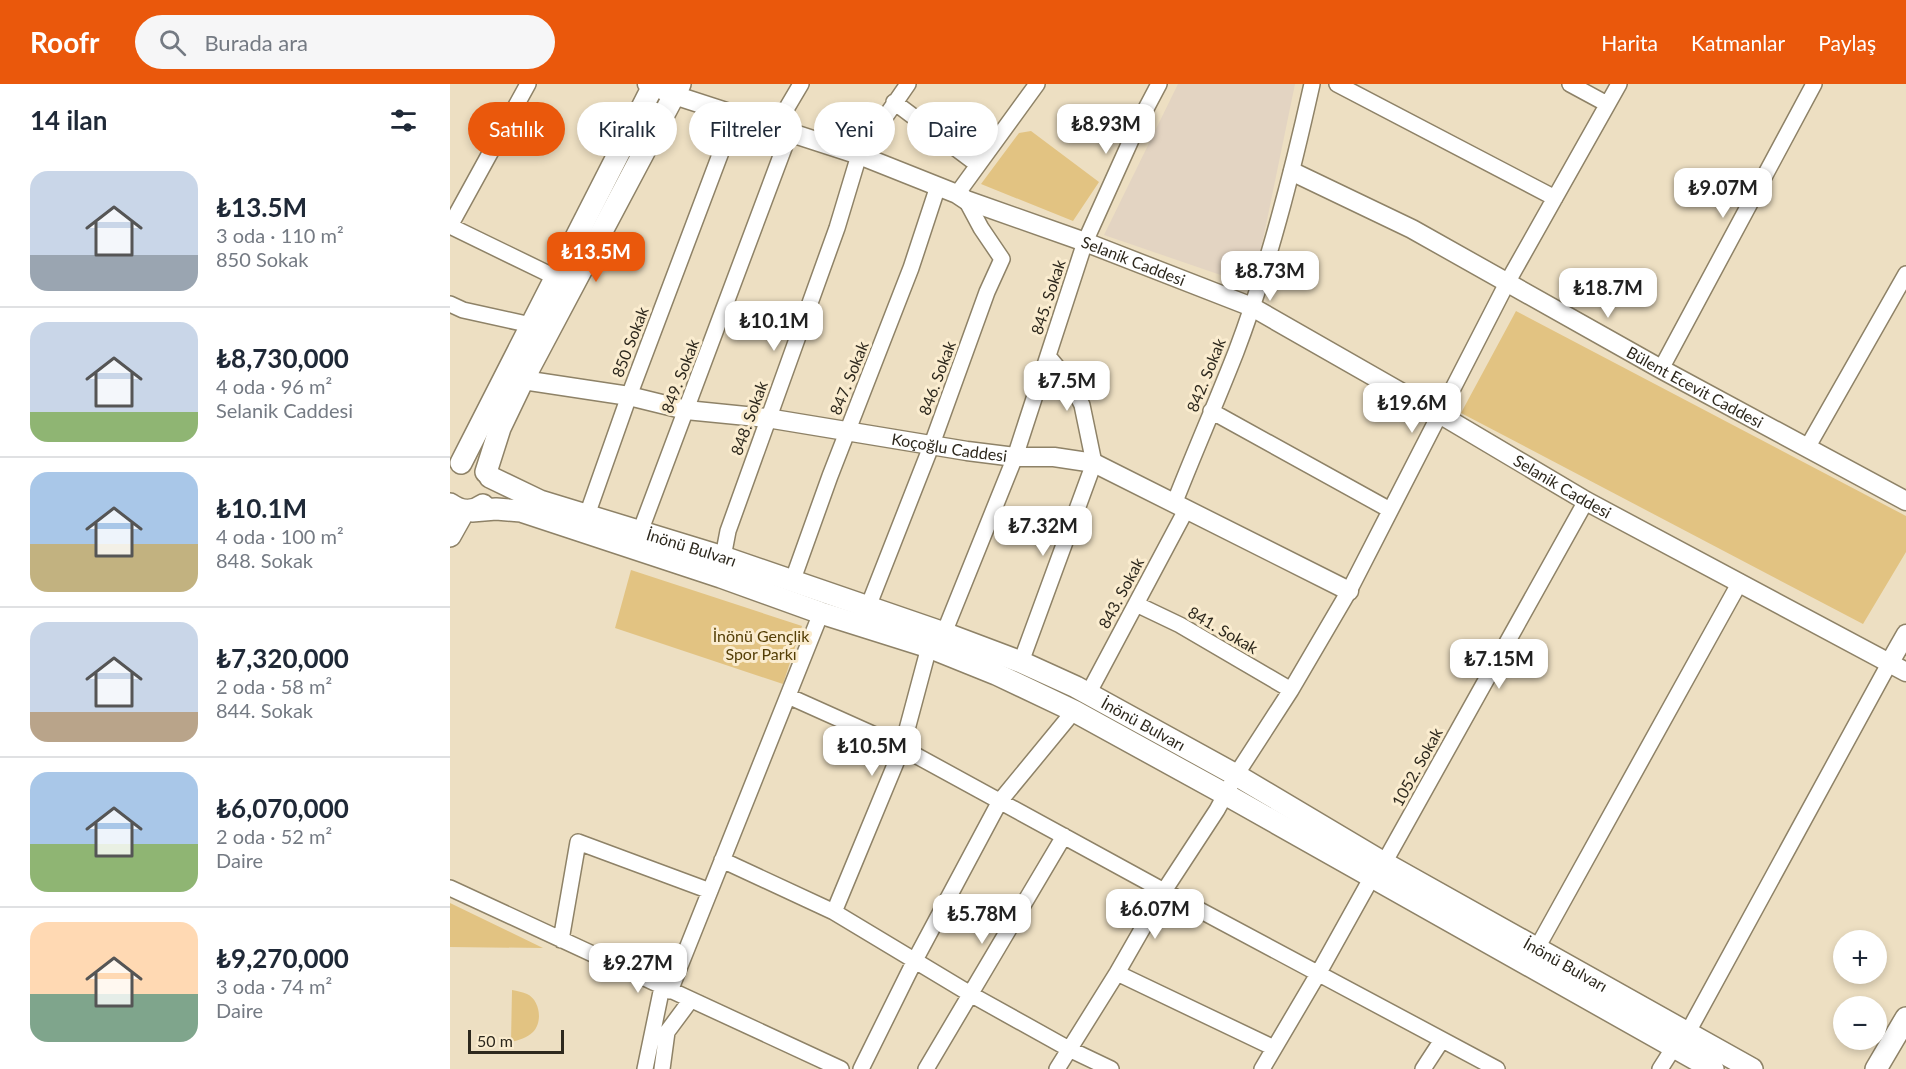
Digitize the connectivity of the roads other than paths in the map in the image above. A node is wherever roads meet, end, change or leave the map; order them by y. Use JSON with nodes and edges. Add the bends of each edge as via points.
{"nodes":[{"id":1,"x":528,"y":84,"type":"edge"},
{"id":2,"x":801,"y":84,"type":"edge"},
{"id":3,"x":908,"y":84,"type":"edge"},
{"id":4,"x":1037,"y":84,"type":"edge"},
{"id":5,"x":1159,"y":84,"type":"edge"},
{"id":6,"x":1312,"y":84,"type":"edge"},
{"id":7,"x":1337,"y":84,"type":"edge"},
{"id":8,"x":1570,"y":84,"type":"edge"},
{"id":9,"x":1619,"y":84,"type":"edge"},
{"id":10,"x":1814,"y":84,"type":"edge"},
{"id":11,"x":651,"y":85,"type":"edge"},
{"id":12,"x":677,"y":90,"type":"edge"},
{"id":13,"x":706,"y":102,"type":"edge"},
{"id":14,"x":794,"y":102,"type":"edge"},
{"id":15,"x":894,"y":102,"type":"edge"},
{"id":16,"x":895,"y":103,"type":"edge"},
{"id":17,"x":1607,"y":104,"type":"junction"},
{"id":18,"x":719,"y":156,"type":"edge"},
{"id":19,"x":774,"y":156,"type":"edge"},
{"id":20,"x":859,"y":156,"type":"edge"},
{"id":21,"x":862,"y":156,"type":"edge"},
{"id":22,"x":978,"y":165,"type":"junction"},
{"id":23,"x":1293,"y":172,"type":"junction"},
{"id":24,"x":938,"y":186,"type":"junction"},
{"id":25,"x":962,"y":197,"type":"junction"},
{"id":26,"x":1555,"y":198,"type":"junction"},
{"id":27,"x":450,"y":226,"type":"edge"},
{"id":28,"x":1085,"y":242,"type":"junction"},
{"id":29,"x":1906,"y":274,"type":"edge"},
{"id":30,"x":555,"y":277,"type":"junction"},
{"id":31,"x":1507,"y":284,"type":"junction"},
{"id":32,"x":450,"y":304,"type":"edge"},
{"id":33,"x":1252,"y":307,"type":"junction"},
{"id":34,"x":531,"y":325,"type":"junction"},
{"id":35,"x":1048,"y":356,"type":"junction"},
{"id":36,"x":1661,"y":369,"type":"junction"},
{"id":37,"x":523,"y":380,"type":"junction"},
{"id":38,"x":629,"y":396,"type":"junction"},
{"id":39,"x":686,"y":410,"type":"junction"},
{"id":40,"x":1212,"y":411,"type":"junction"},
{"id":41,"x":1441,"y":415,"type":"junction"},
{"id":42,"x":767,"y":418,"type":"junction"},
{"id":43,"x":847,"y":430,"type":"junction"},
{"id":44,"x":932,"y":444,"type":"junction"},
{"id":45,"x":1807,"y":448,"type":"junction"},
{"id":46,"x":1015,"y":457,"type":"junction"},
{"id":47,"x":1095,"y":463,"type":"junction"},
{"id":48,"x":455,"y":466,"type":"edge"},
{"id":49,"x":488,"y":474,"type":"junction"},
{"id":50,"x":1586,"y":501,"type":"junction"},
{"id":51,"x":1906,"y":501,"type":"edge"},
{"id":52,"x":1180,"y":507,"type":"junction"},
{"id":53,"x":462,"y":509,"type":"edge"},
{"id":54,"x":1390,"y":510,"type":"junction"},
{"id":55,"x":587,"y":515,"type":"junction"},
{"id":56,"x":640,"y":532,"type":"junction"},
{"id":57,"x":450,"y":536,"type":"edge"},
{"id":58,"x":723,"y":557,"type":"junction"},
{"id":59,"x":792,"y":582,"type":"junction"},
{"id":60,"x":1740,"y":582,"type":"junction"},
{"id":61,"x":1349,"y":591,"type":"junction"},
{"id":62,"x":1136,"y":604,"type":"junction"},
{"id":63,"x":868,"y":607,"type":"junction"},
{"id":64,"x":821,"y":613,"type":"junction"},
{"id":65,"x":1906,"y":633,"type":"edge"},
{"id":66,"x":936,"y":640,"type":"junction"},
{"id":67,"x":1020,"y":662,"type":"junction"},
{"id":68,"x":1890,"y":663,"type":"junction"},
{"id":69,"x":1906,"y":672,"type":"edge"},
{"id":70,"x":1291,"y":690,"type":"junction"},
{"id":71,"x":1088,"y":694,"type":"junction"},
{"id":72,"x":788,"y":696,"type":"junction"},
{"id":73,"x":1074,"y":711,"type":"junction"},
{"id":74,"x":902,"y":748,"type":"junction"},
{"id":75,"x":1236,"y":775,"type":"junction"},
{"id":76,"x":1225,"y":794,"type":"junction"},
{"id":77,"x":1000,"y":801,"type":"junction"},
{"id":78,"x":1064,"y":836,"type":"junction"},
{"id":79,"x":722,"y":860,"type":"junction"},
{"id":80,"x":1378,"y":870,"type":"junction"},
{"id":81,"x":450,"y":888,"type":"edge"},
{"id":82,"x":710,"y":891,"type":"junction"},
{"id":83,"x":1164,"y":891,"type":"junction"},
{"id":84,"x":834,"y":912,"type":"junction"},
{"id":85,"x":561,"y":940,"type":"junction"},
{"id":86,"x":1537,"y":948,"type":"junction"},
{"id":87,"x":914,"y":962,"type":"junction"},
{"id":88,"x":1117,"y":973,"type":"junction"},
{"id":89,"x":1318,"y":974,"type":"junction"},
{"id":90,"x":666,"y":989,"type":"junction"},
{"id":91,"x":972,"y":994,"type":"junction"},
{"id":92,"x":690,"y":1001,"type":"junction"},
{"id":93,"x":1906,"y":1018,"type":"edge"},
{"id":94,"x":1681,"y":1039,"type":"junction"},
{"id":95,"x":1442,"y":1040,"type":"junction"},
{"id":96,"x":1906,"y":1044,"type":"edge"},
{"id":97,"x":1274,"y":1048,"type":"junction"},
{"id":98,"x":1068,"y":1049,"type":"junction"},
{"id":99,"x":1063,"y":1067,"type":"edge"},
{"id":100,"x":663,"y":1068,"type":"edge"},
{"id":101,"x":645,"y":1069,"type":"edge"},
{"id":102,"x":841,"y":1069,"type":"edge"},
{"id":103,"x":861,"y":1069,"type":"edge"},
{"id":104,"x":927,"y":1069,"type":"edge"},
{"id":105,"x":1111,"y":1069,"type":"edge"},
{"id":106,"x":1262,"y":1069,"type":"edge"},
{"id":107,"x":1423,"y":1069,"type":"edge"},
{"id":108,"x":1497,"y":1069,"type":"edge"},
{"id":109,"x":1660,"y":1069,"type":"edge"},
{"id":110,"x":1713,"y":1069,"type":"edge"},
{"id":111,"x":1752,"y":1069,"type":"edge"},
{"id":112,"x":1876,"y":1069,"type":"edge"},
{"id":113,"x":1893,"y":1069,"type":"edge"}],
"edges":[{"from":1,"to":27,"type":"street"},
{"from":2,"to":14,"type":"street","name":"849. Sokak"},
{"from":3,"to":15,"type":"street","name":"848. Sokak"},
{"from":4,"to":22,"type":"street"},
{"from":5,"to":28,"type":"street","name":"845. Sokak"},
{"from":6,"to":23,"type":"street","name":"842. Sokak"},
{"from":7,"to":26,"type":"street"},
{"from":8,"to":17,"type":"street"},
{"from":9,"to":17,"type":"street"},
{"from":10,"to":36,"type":"street"},
{"from":11,"to":12,"type":"street","name":"Selanik Caddesi"},
{"from":11,"to":30,"type":"main road"},
{"from":12,"to":13,"type":"street","name":"Selanik Caddesi"},
{"from":12,"to":37,"type":"main road"},
{"from":16,"to":22,"type":"street"},
{"from":17,"to":26,"type":"street"},
{"from":18,"to":38,"type":"street","name":"850 Sokak"},
{"from":19,"to":39,"type":"street","name":"849. Sokak"},
{"from":20,"to":42,"type":"street","name":"848. Sokak","via":[[837,228]]},
{"from":21,"to":24,"type":"street","name":"Selanik Caddesi"},
{"from":22,"to":25,"type":"street"},
{"from":23,"to":31,"type":"street","name":"Bülent Ecevit Caddesi","via":[[1412,229]]},
{"from":23,"to":33,"type":"street","name":"842. Sokak"},
{"from":24,"to":25,"type":"street","name":"Selanik Caddesi"},
{"from":24,"to":43,"type":"street","name":"847. Sokak","via":[[911,268]]},
{"from":25,"to":28,"type":"street","name":"Selanik Caddesi"},
{"from":25,"to":44,"type":"street","name":"846. Sokak","via":[[1002,259]]},
{"from":26,"to":31,"type":"street"},
{"from":27,"to":30,"type":"street"},
{"from":28,"to":33,"type":"street","name":"Selanik Caddesi"},
{"from":28,"to":35,"type":"street","name":"845. Sokak"},
{"from":29,"to":45,"type":"street"},
{"from":30,"to":34,"type":"main road"},
{"from":31,"to":36,"type":"street","name":"Bülent Ecevit Caddesi"},
{"from":31,"to":41,"type":"street"},
{"from":32,"to":34,"type":"street"},
{"from":33,"to":40,"type":"street","name":"842. Sokak"},
{"from":33,"to":41,"type":"street","name":"Selanik Caddesi"},
{"from":34,"to":48,"type":"main road"},
{"from":35,"to":46,"type":"street","name":"845. Sokak"},
{"from":35,"to":47,"type":"street","via":[[1072,385],[1082,405]]},
{"from":36,"to":45,"type":"street","name":"Bülent Ecevit Caddesi"},
{"from":37,"to":38,"type":"street","name":"Koçoğlu Caddesi"},
{"from":37,"to":49,"type":"main road","via":[[500,428]]},
{"from":38,"to":39,"type":"street","name":"Koçoğlu Caddesi"},
{"from":38,"to":55,"type":"street","name":"850 Sokak"},
{"from":39,"to":42,"type":"street","name":"Koçoğlu Caddesi"},
{"from":39,"to":56,"type":"street","name":"849. Sokak"},
{"from":40,"to":52,"type":"street","name":"842. Sokak"},
{"from":40,"to":54,"type":"street"},
{"from":41,"to":50,"type":"street","name":"Selanik Caddesi"},
{"from":41,"to":54,"type":"street"},
{"from":42,"to":43,"type":"street","name":"Koçoğlu Caddesi"},
{"from":42,"to":58,"type":"street","name":"848. Sokak","via":[[728,531]]},
{"from":43,"to":44,"type":"street","name":"Koçoğlu Caddesi"},
{"from":43,"to":59,"type":"street","name":"847. Sokak"},
{"from":44,"to":46,"type":"street","name":"Koçoğlu Caddesi"},
{"from":44,"to":63,"type":"street","name":"846. Sokak"},
{"from":45,"to":51,"type":"street","name":"Bülent Ecevit Caddesi"},
{"from":46,"to":47,"type":"street","name":"Koçoğlu Caddesi"},
{"from":46,"to":66,"type":"street","name":"845. Sokak"},
{"from":47,"to":52,"type":"street","name":"Koçoğlu Caddesi"},
{"from":47,"to":67,"type":"street"},
{"from":48,"to":49,"type":"main road","name":"İnönü Bulvarı","via":[[475,463]]},
{"from":49,"to":53,"type":"main road","via":[[489,498],[479,508]]},
{"from":49,"to":55,"type":"main road","name":"İnönü Bulvarı","via":[[522,494]]},
{"from":50,"to":60,"type":"street","name":"Selanik Caddesi"},
{"from":50,"to":80,"type":"street","name":"1052. Sokak"},
{"from":52,"to":61,"type":"street","name":"Koçoğlu Caddesi"},
{"from":52,"to":62,"type":"street","name":"843. Sokak"},
{"from":53,"to":57,"type":"main road"},
{"from":53,"to":64,"type":"main road","name":"İnönü Bulvarı","via":[[521,511]]},
{"from":54,"to":61,"type":"street"},
{"from":55,"to":56,"type":"main road","name":"İnönü Bulvarı"},
{"from":56,"to":58,"type":"main road","name":"İnönü Bulvarı"},
{"from":58,"to":59,"type":"main road","name":"İnönü Bulvarı"},
{"from":59,"to":63,"type":"main road","name":"İnönü Bulvarı"},
{"from":60,"to":68,"type":"street","name":"Selanik Caddesi"},
{"from":60,"to":86,"type":"street"},
{"from":61,"to":70,"type":"street"},
{"from":62,"to":70,"type":"street","name":"841. Sokak"},
{"from":62,"to":71,"type":"street","name":"843. Sokak"},
{"from":63,"to":66,"type":"main road","name":"İnönü Bulvarı"},
{"from":64,"to":66,"type":"main road","name":"İnönü Bulvarı"},
{"from":64,"to":72,"type":"street"},
{"from":65,"to":68,"type":"street"},
{"from":66,"to":67,"type":"main road","name":"İnönü Bulvarı"},
{"from":66,"to":73,"type":"main road","name":"İnönü Bulvarı"},
{"from":66,"to":74,"type":"street","name":"845. Sokak"},
{"from":67,"to":71,"type":"main road","name":"İnönü Bulvarı"},
{"from":68,"to":69,"type":"street","name":"Selanik Caddesi"},
{"from":68,"to":94,"type":"street"},
{"from":70,"to":75,"type":"street"},
{"from":71,"to":75,"type":"main road","name":"İnönü Bulvarı"},
{"from":72,"to":74,"type":"street"},
{"from":72,"to":79,"type":"street"},
{"from":73,"to":76,"type":"main road","name":"İnönü Bulvarı"},
{"from":73,"to":77,"type":"street"},
{"from":74,"to":77,"type":"street"},
{"from":74,"to":84,"type":"street","name":"845. Sokak"},
{"from":75,"to":76,"type":"street"},
{"from":75,"to":80,"type":"main road","name":"İnönü Bulvarı"},
{"from":76,"to":80,"type":"main road","name":"İnönü Bulvarı"},
{"from":76,"to":83,"type":"street"},
{"from":77,"to":78,"type":"street"},
{"from":77,"to":87,"type":"street"},
{"from":78,"to":83,"type":"street"},
{"from":78,"to":91,"type":"street"},
{"from":79,"to":82,"type":"street"},
{"from":79,"to":84,"type":"street"},
{"from":80,"to":86,"type":"main road","name":"İnönü Bulvarı"},
{"from":80,"to":89,"type":"street","name":"1052. Sokak"},
{"from":80,"to":94,"type":"main road","name":"İnönü Bulvarı"},
{"from":81,"to":85,"type":"street"},
{"from":82,"to":85,"type":"street","via":[[578,842]]},
{"from":82,"to":90,"type":"street"},
{"from":83,"to":88,"type":"street"},
{"from":83,"to":89,"type":"street"},
{"from":84,"to":87,"type":"street"},
{"from":85,"to":90,"type":"street"},
{"from":86,"to":94,"type":"main road","name":"İnönü Bulvarı"},
{"from":87,"to":91,"type":"street"},
{"from":87,"to":103,"type":"street"},
{"from":88,"to":97,"type":"street"},
{"from":88,"to":98,"type":"street"},
{"from":89,"to":95,"type":"street"},
{"from":89,"to":97,"type":"street","name":"1052. Sokak"},
{"from":90,"to":92,"type":"street"},
{"from":90,"to":101,"type":"street"},
{"from":91,"to":98,"type":"street"},
{"from":91,"to":104,"type":"street"},
{"from":92,"to":100,"type":"street","via":[[667,1032]]},
{"from":92,"to":102,"type":"street"},
{"from":93,"to":112,"type":"main road"},
{"from":94,"to":109,"type":"street"},
{"from":94,"to":110,"type":"main road","name":"İnönü Bulvarı"},
{"from":94,"to":111,"type":"main road","name":"İnönü Bulvarı"},
{"from":95,"to":107,"type":"street"},
{"from":95,"to":108,"type":"street"},
{"from":96,"to":113,"type":"main road"},
{"from":97,"to":106,"type":"street","name":"1052. Sokak"},
{"from":98,"to":99,"type":"street"},
{"from":98,"to":105,"type":"street"}]}
